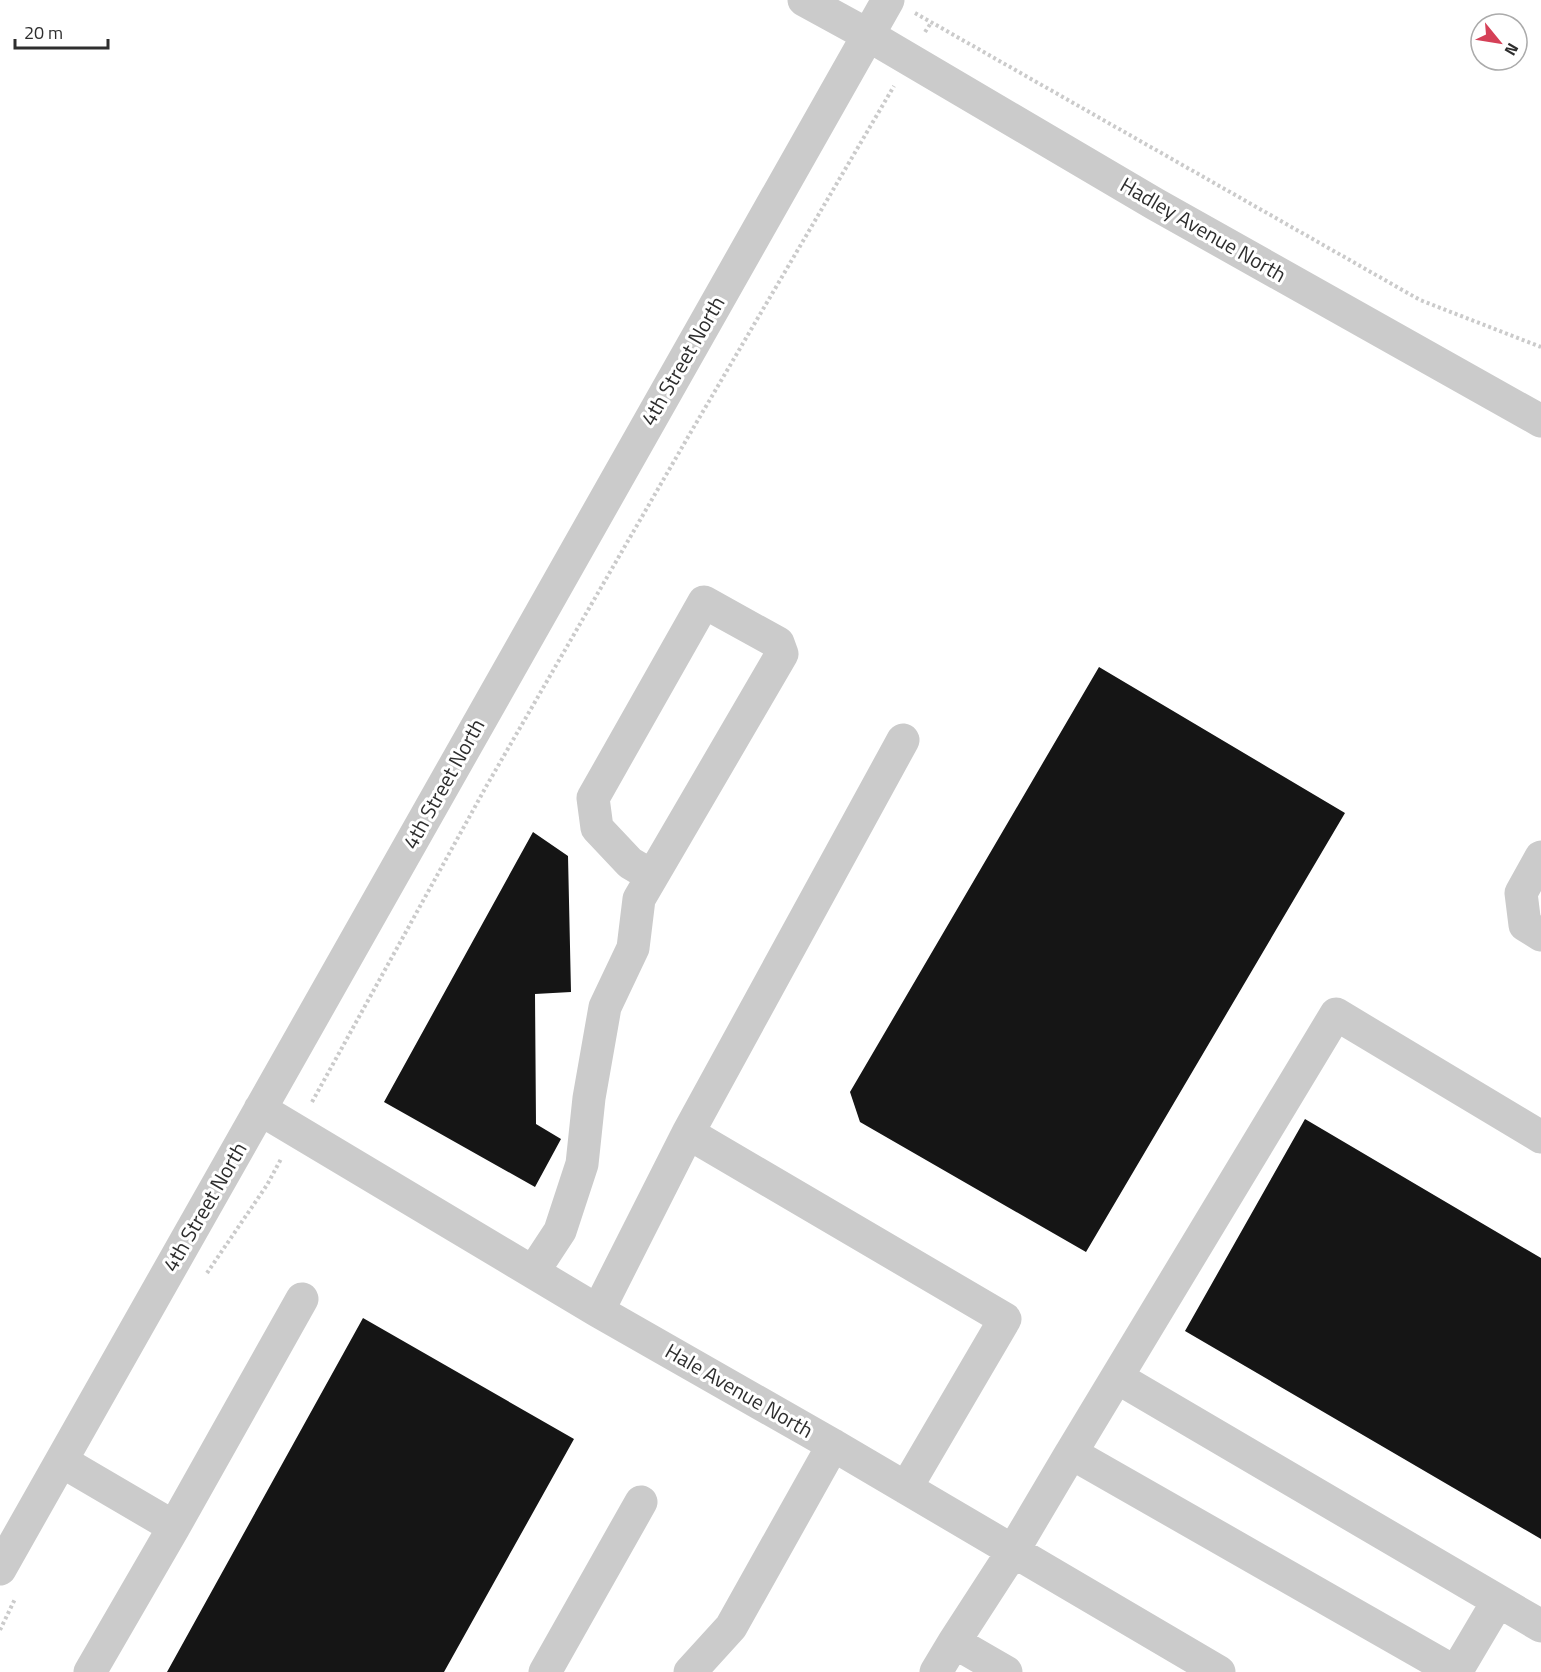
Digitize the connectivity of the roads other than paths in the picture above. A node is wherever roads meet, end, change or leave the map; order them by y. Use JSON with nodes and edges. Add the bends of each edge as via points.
{"nodes":[{"id":1,"x":804,"y":0,"type":"edge"},
{"id":2,"x":888,"y":0,"type":"edge"},
{"id":3,"x":867,"y":35,"type":"junction"},
{"id":4,"x":1541,"y":421,"type":"edge"},
{"id":5,"x":903,"y":740,"type":"dead end"},
{"id":6,"x":1541,"y":857,"type":"edge"},
{"id":7,"x":652,"y":876,"type":"junction"},
{"id":8,"x":1541,"y":935,"type":"edge"},
{"id":9,"x":260,"y":1109,"type":"junction"},
{"id":10,"x":688,"y":1133,"type":"junction"},
{"id":11,"x":1541,"y":1137,"type":"edge"},
{"id":12,"x":533,"y":1272,"type":"junction"},
{"id":13,"x":302,"y":1299,"type":"dead end"},
{"id":14,"x":598,"y":1311,"type":"junction"},
{"id":15,"x":1118,"y":1378,"type":"junction"},
{"id":16,"x":833,"y":1445,"type":"junction"},
{"id":17,"x":1071,"y":1454,"type":"junction"},
{"id":18,"x":75,"y":1469,"type":"dead end"},
{"id":19,"x":906,"y":1488,"type":"junction"},
{"id":20,"x":641,"y":1502,"type":"dead end"},
{"id":21,"x":174,"y":1527,"type":"junction"},
{"id":22,"x":1013,"y":1551,"type":"junction"},
{"id":23,"x":0,"y":1569,"type":"edge"},
{"id":24,"x":1498,"y":1601,"type":"junction"},
{"id":25,"x":1541,"y":1626,"type":"edge"},
{"id":26,"x":954,"y":1642,"type":"junction"},
{"id":27,"x":90,"y":1672,"type":"edge"},
{"id":28,"x":545,"y":1672,"type":"edge"},
{"id":29,"x":690,"y":1672,"type":"edge"},
{"id":30,"x":936,"y":1672,"type":"edge"},
{"id":31,"x":1006,"y":1672,"type":"edge"},
{"id":32,"x":1219,"y":1672,"type":"edge"},
{"id":33,"x":1455,"y":1672,"type":"edge"}],
"edges":[{"from":1,"to":3,"type":"street","name":"Hadley Avenue North"},
{"from":2,"to":3,"type":"street","name":"4th Street North"},
{"from":3,"to":4,"type":"street","name":"Hadley Avenue North","via":[[1155,204]]},
{"from":3,"to":9,"type":"street","name":"4th Street North"},
{"from":5,"to":10,"type":"street"},
{"from":6,"to":8,"type":"street","via":[[1521,893],[1525,925]]},
{"from":7,"to":7,"type":"street","via":[[782,654],[778,644],[704,602],[593,798],[597,828],[630,863]]},
{"from":7,"to":12,"type":"street","via":[[639,899],[633,948],[605,1007],[582,1164],[560,1231]]},
{"from":9,"to":12,"type":"street","name":"Hale Avenue North"},
{"from":9,"to":23,"type":"street","name":"4th Street North"},
{"from":10,"to":14,"type":"street"},
{"from":10,"to":19,"type":"street","via":[[1005,1319]]},
{"from":11,"to":15,"type":"street","via":[[1336,1014]]},
{"from":12,"to":14,"type":"street","name":"Hale Avenue North"},
{"from":13,"to":21,"type":"street"},
{"from":14,"to":16,"type":"street","name":"Hale Avenue North"},
{"from":15,"to":17,"type":"street"},
{"from":15,"to":24,"type":"street"},
{"from":16,"to":19,"type":"street","name":"Hale Avenue North"},
{"from":16,"to":29,"type":"street","via":[[731,1627]]},
{"from":17,"to":22,"type":"street"},
{"from":17,"to":33,"type":"street"},
{"from":18,"to":21,"type":"street"},
{"from":19,"to":22,"type":"street","name":"Hale Avenue North"},
{"from":20,"to":28,"type":"street"},
{"from":21,"to":27,"type":"street"},
{"from":22,"to":26,"type":"street"},
{"from":22,"to":32,"type":"street","name":"Hale Avenue North"},
{"from":24,"to":25,"type":"street"},
{"from":24,"to":33,"type":"street"},
{"from":26,"to":30,"type":"street"},
{"from":26,"to":31,"type":"street"}]}
